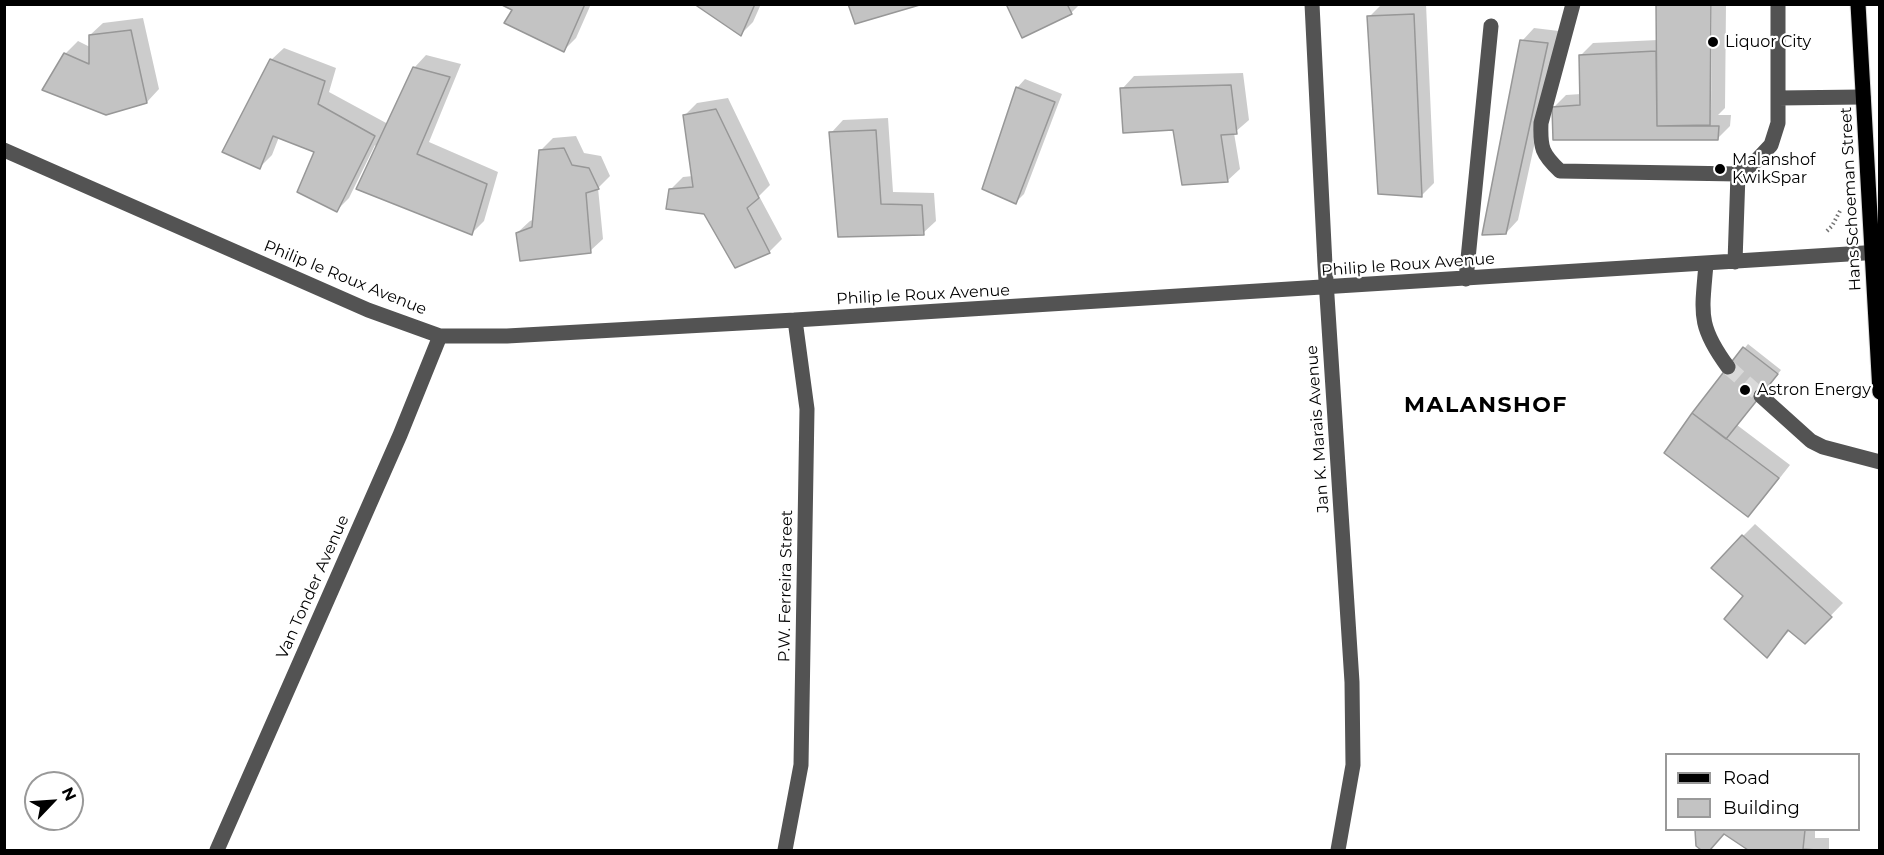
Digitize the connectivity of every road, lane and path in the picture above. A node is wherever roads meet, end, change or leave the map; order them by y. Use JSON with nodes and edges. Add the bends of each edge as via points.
{"nodes":[{"id":1,"x":1312,"y":4,"type":"edge"},
{"id":2,"x":1574,"y":4,"type":"edge"},
{"id":3,"x":1778,"y":4,"type":"edge"},
{"id":4,"x":1858,"y":4,"type":"edge"},
{"id":5,"x":1491,"y":26,"type":"dead end"},
{"id":6,"x":1863,"y":97,"type":"junction"},
{"id":7,"x":1778,"y":98,"type":"junction"},
{"id":8,"x":4,"y":150,"type":"edge"},
{"id":9,"x":1738,"y":174,"type":"junction"},
{"id":10,"x":1876,"y":252,"type":"edge"},
{"id":11,"x":1735,"y":262,"type":"junction"},
{"id":12,"x":1706,"y":264,"type":"junction"},
{"id":13,"x":1466,"y":279,"type":"junction"},
{"id":14,"x":1326,"y":288,"type":"junction"},
{"id":15,"x":795,"y":320,"type":"junction"},
{"id":16,"x":440,"y":336,"type":"junction"},
{"id":17,"x":1728,"y":367,"type":"tunnel mouth"},
{"id":18,"x":1880,"y":392,"type":"edge"},
{"id":19,"x":1761,"y":396,"type":"tunnel mouth"},
{"id":20,"x":1880,"y":462,"type":"edge"},
{"id":21,"x":217,"y":850,"type":"edge"},
{"id":22,"x":785,"y":850,"type":"edge"},
{"id":23,"x":1338,"y":850,"type":"edge"}],
"edges":[{"from":1,"to":14,"type":"street","name":"Jan K. Marais Avenue"},
{"from":2,"to":9,"type":"street","via":[[1541,123],[1540,143],[1546,158],[1560,171]]},
{"from":3,"to":7,"type":"street"},
{"from":4,"to":6,"type":"main road","name":"Hans Schoeman Street"},
{"from":5,"to":13,"type":"street"},
{"from":6,"to":7,"type":"street"},
{"from":6,"to":10,"type":"main road","name":"Hans Schoeman Street"},
{"from":7,"to":9,"type":"street","via":[[1778,123],[1771,145]]},
{"from":8,"to":16,"type":"street","name":"Philip le Roux Avenue","via":[[368,310]]},
{"from":9,"to":11,"type":"street"},
{"from":10,"to":11,"type":"street","name":"Philip le Roux Avenue"},
{"from":10,"to":18,"type":"main road","name":"Hans Schoeman Street"},
{"from":11,"to":12,"type":"street","name":"Philip le Roux Avenue"},
{"from":12,"to":13,"type":"street","name":"Philip le Roux Avenue"},
{"from":12,"to":17,"type":"street","via":[[1702,314],[1713,347]]},
{"from":13,"to":14,"type":"street","name":"Philip le Roux Avenue"},
{"from":14,"to":15,"type":"street","name":"Philip le Roux Avenue"},
{"from":14,"to":23,"type":"street","name":"Jan K. Marais Avenue","via":[[1352,682],[1353,765]]},
{"from":15,"to":16,"type":"street","name":"Philip le Roux Avenue","via":[[507,336]]},
{"from":15,"to":22,"type":"street","name":"P.W. Ferreira Street","via":[[807,409],[802,742]]},
{"from":16,"to":21,"type":"street","name":"Van Tonder Avenue"},
{"from":19,"to":20,"type":"street","via":[[1796,429],[1823,447]]}]}
